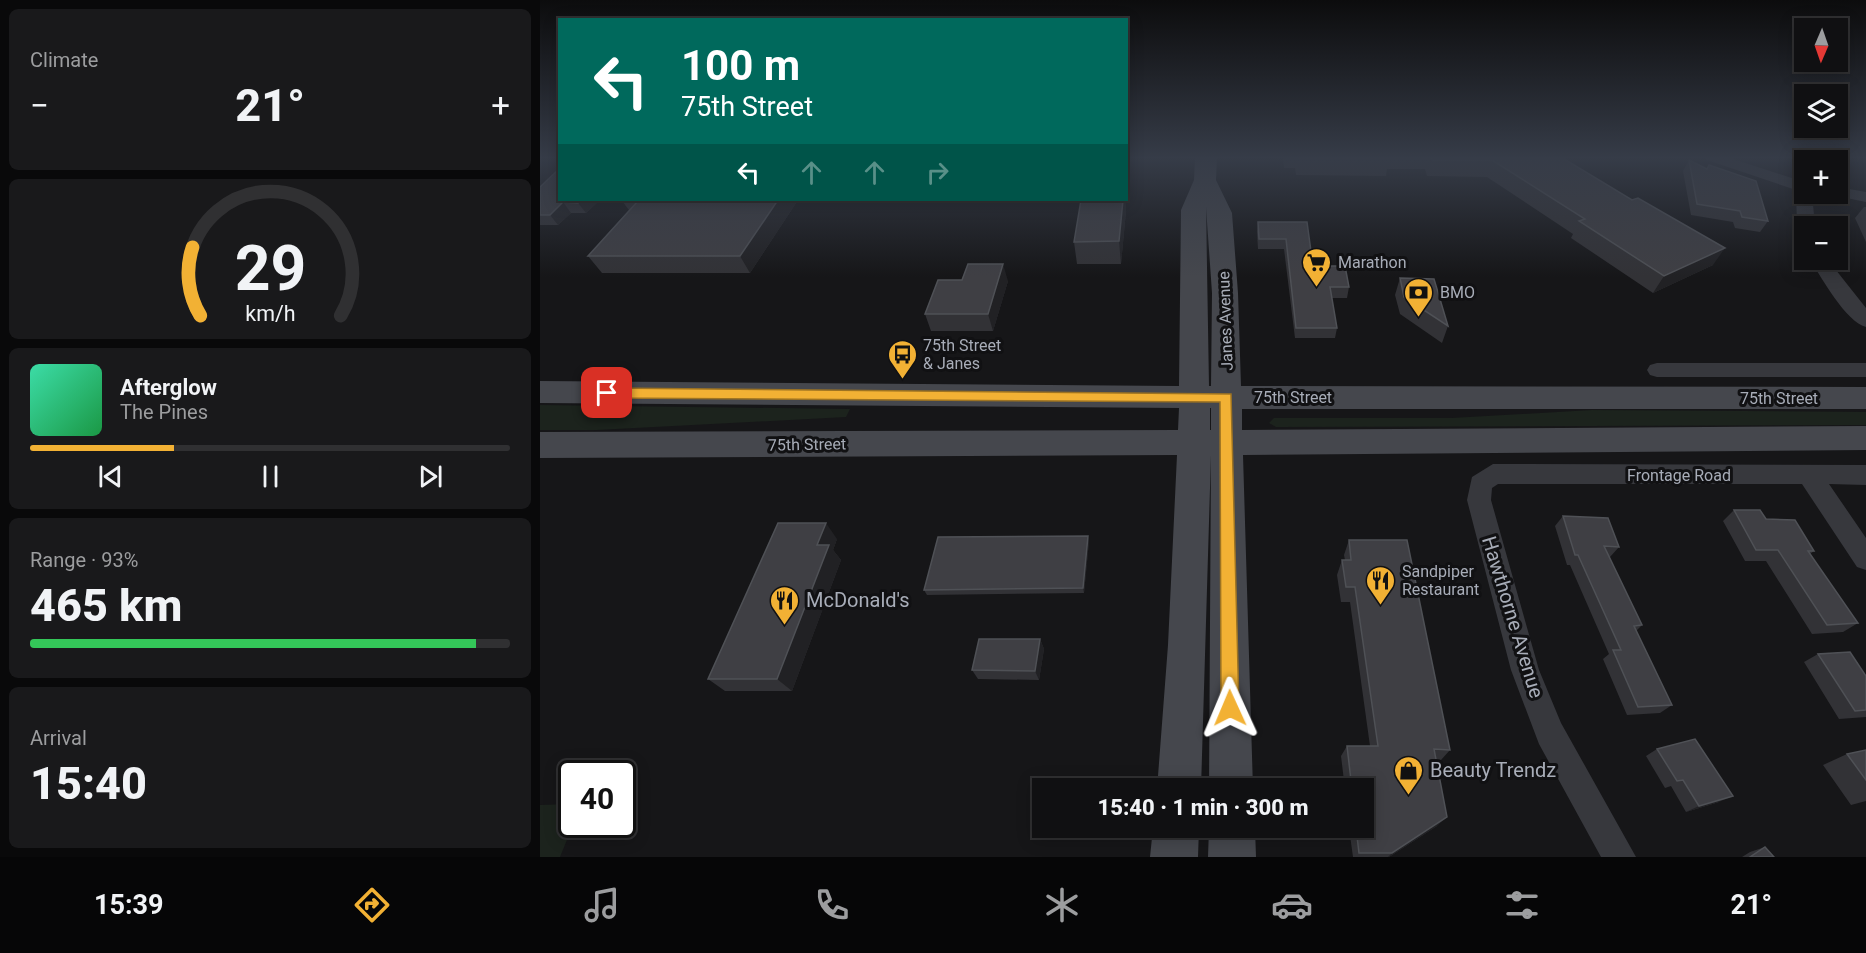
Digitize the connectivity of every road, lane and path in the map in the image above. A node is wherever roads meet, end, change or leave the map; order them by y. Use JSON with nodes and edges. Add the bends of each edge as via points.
{"nodes":[{"id":1,"x":1197,"y":197,"type":"edge"},
{"id":2,"x":1215,"y":197,"type":"edge"},
{"id":3,"x":1826,"y":270,"type":"edge"},
{"id":4,"x":1866,"y":320,"type":"edge"},
{"id":5,"x":1657,"y":370,"type":"dead end"},
{"id":6,"x":1866,"y":370,"type":"edge"},
{"id":7,"x":540,"y":392,"type":"edge"},
{"id":8,"x":1193,"y":397,"type":"junction"},
{"id":9,"x":1227,"y":398,"type":"junction"},
{"id":10,"x":1866,"y":398,"type":"edge"},
{"id":11,"x":1866,"y":438,"type":"edge"},
{"id":12,"x":1209,"y":442,"type":"junction"},
{"id":13,"x":540,"y":445,"type":"edge"},
{"id":14,"x":1493,"y":474,"type":"joint"},
{"id":15,"x":1866,"y":475,"type":"edge"},
{"id":16,"x":1809,"y":476,"type":"junction"},
{"id":17,"x":1866,"y":559,"type":"edge"},
{"id":18,"x":1180,"y":778,"type":"edge"},
{"id":19,"x":1231,"y":778,"type":"edge"},
{"id":20,"x":1175,"y":838,"type":"edge"},
{"id":21,"x":1232,"y":838,"type":"edge"},
{"id":22,"x":1174,"y":857,"type":"edge"},
{"id":23,"x":1232,"y":857,"type":"edge"},
{"id":24,"x":1618,"y":857,"type":"edge"}],
"edges":[{"from":1,"to":8,"type":"main road","name":"Janes Avenue","via":[[1193,210]]},
{"from":2,"to":9,"type":"main road","name":"Janes Avenue","via":[[1220,213]]},
{"from":3,"to":4,"type":"street"},
{"from":5,"to":6,"type":"street"},
{"from":7,"to":8,"type":"main road","name":"75th Street"},
{"from":8,"to":9,"type":"main road","name":"75th Street"},
{"from":8,"to":12,"type":"main road","name":"Janes Avenue"},
{"from":9,"to":10,"type":"main road","name":"75th Street"},
{"from":9,"to":12,"type":"main road","name":"Janes Avenue"},
{"from":11,"to":12,"type":"main road","name":"75th Street"},
{"from":12,"to":13,"type":"main road","name":"75th Street"},
{"from":12,"to":18,"type":"main road","name":"Janes Avenue","via":[[1188,641]]},
{"from":12,"to":19,"type":"main road","name":"Janes Avenue"},
{"from":14,"to":16,"type":"street","name":"Frontage Road"},
{"from":14,"to":24,"type":"street","name":"Hawthorne Avenue","via":[[1479,484],[1479,500],[1525,670],[1550,733]]},
{"from":15,"to":16,"type":"street","name":"Frontage Road"},
{"from":16,"to":17,"type":"street"},
{"from":20,"to":22,"type":"main road"},
{"from":21,"to":23,"type":"main road"}]}
